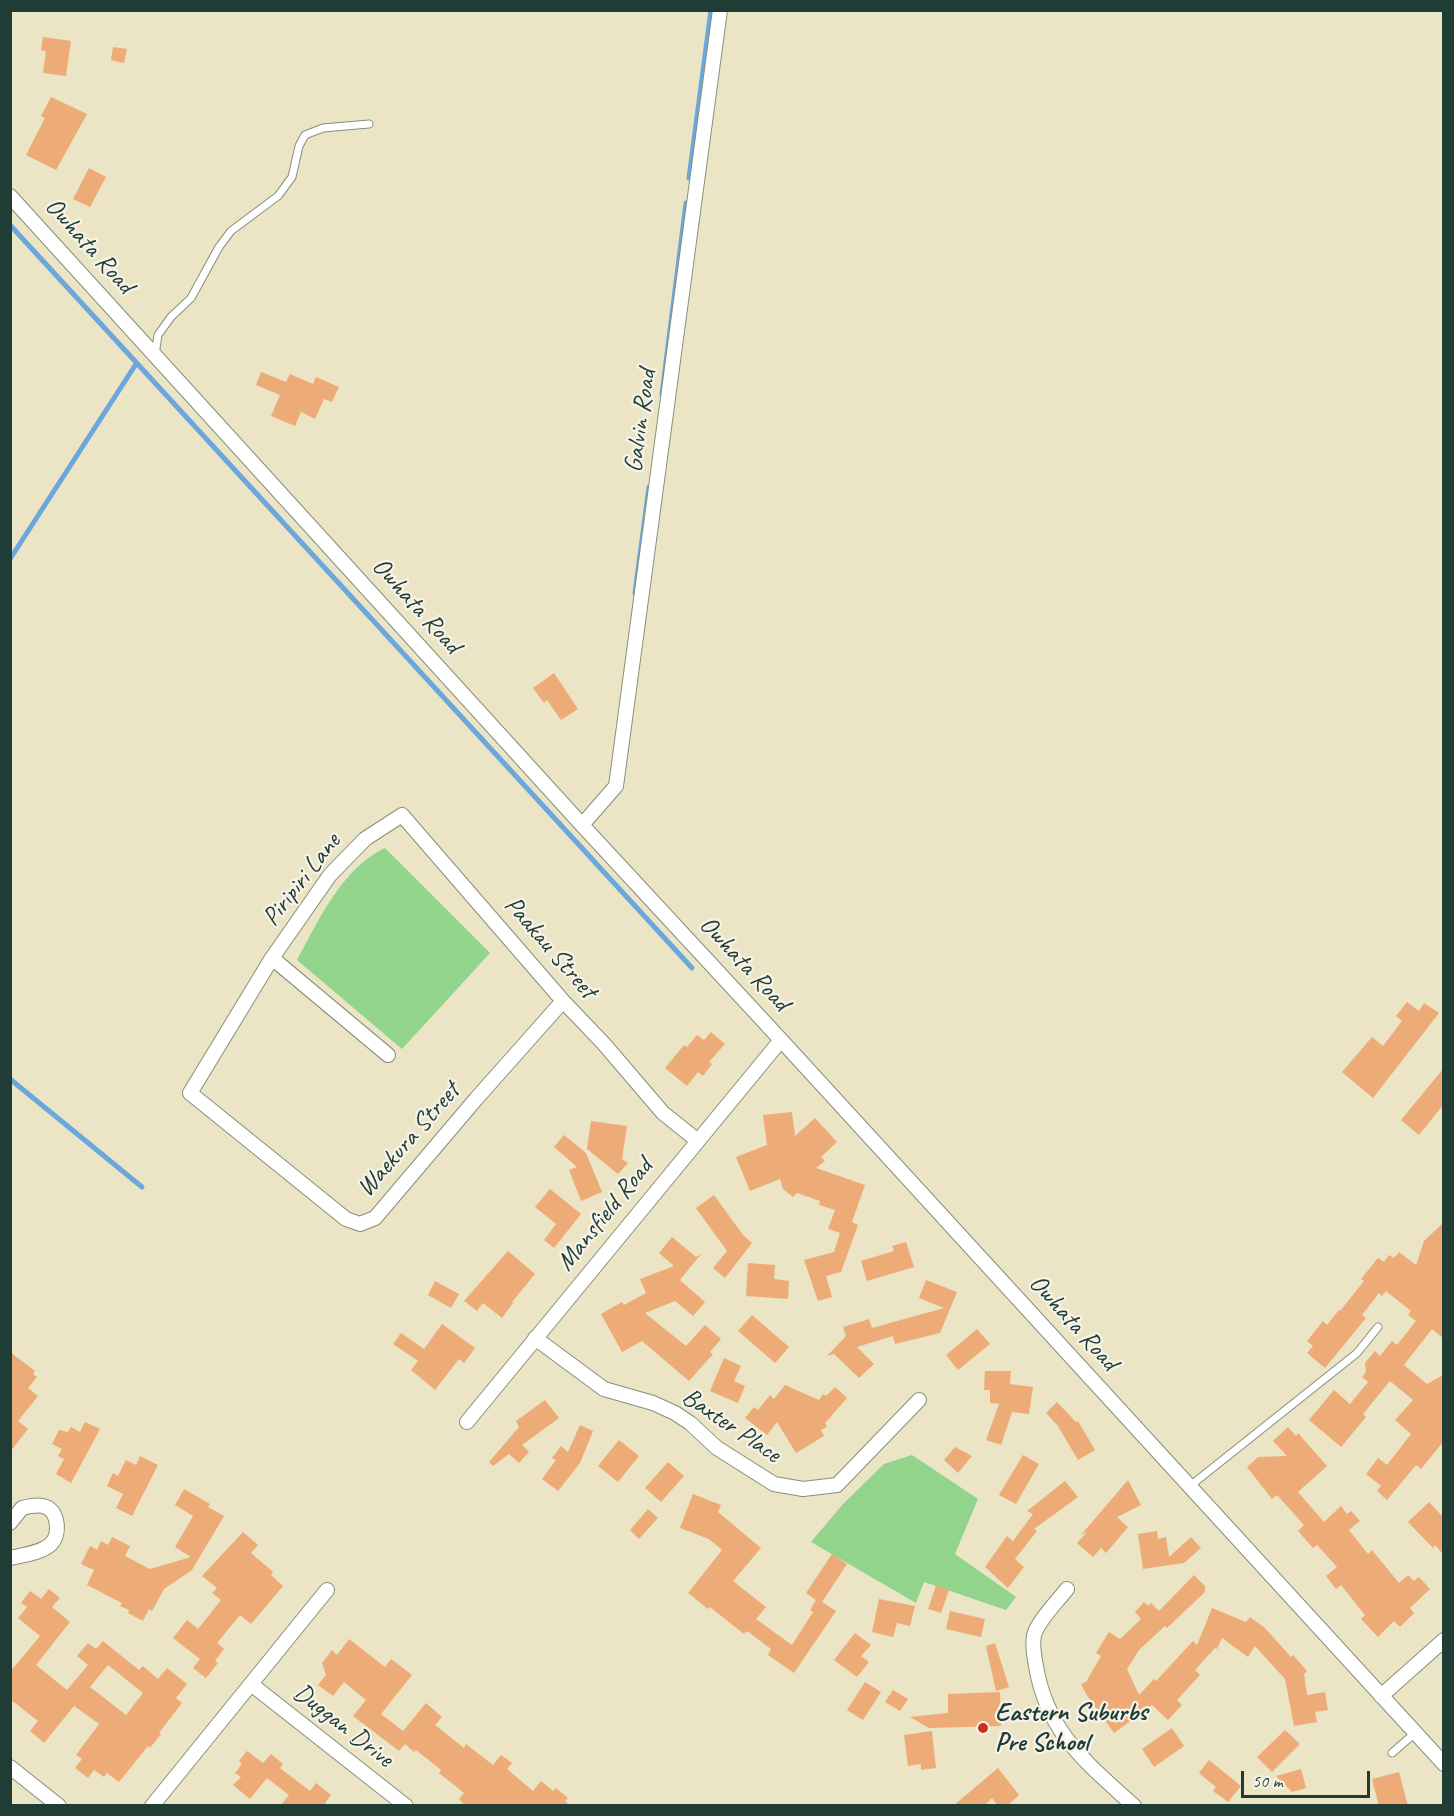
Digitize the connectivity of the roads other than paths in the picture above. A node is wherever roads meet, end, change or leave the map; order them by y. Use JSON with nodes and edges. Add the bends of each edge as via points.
{"nodes":[{"id":1,"x":720,"y":10,"type":"edge"},
{"id":2,"x":369,"y":124,"type":"dead end"},
{"id":3,"x":10,"y":196,"type":"edge"},
{"id":4,"x":155,"y":355,"type":"junction"},
{"id":5,"x":402,"y":815,"type":"joint"},
{"id":6,"x":582,"y":825,"type":"junction"},
{"id":7,"x":272,"y":958,"type":"junction"},
{"id":8,"x":564,"y":1001,"type":"junction"},
{"id":9,"x":781,"y":1040,"type":"junction"},
{"id":10,"x":388,"y":1055,"type":"dead end"},
{"id":11,"x":190,"y":1093,"type":"joint"},
{"id":12,"x":698,"y":1141,"type":"junction"},
{"id":13,"x":1378,"y":1327,"type":"dead end"},
{"id":14,"x":535,"y":1338,"type":"junction"},
{"id":15,"x":919,"y":1400,"type":"dead end"},
{"id":16,"x":467,"y":1422,"type":"dead end"},
{"id":17,"x":1190,"y":1486,"type":"junction"},
{"id":18,"x":10,"y":1523,"type":"edge"},
{"id":19,"x":10,"y":1558,"type":"edge"},
{"id":20,"x":1067,"y":1589,"type":"dead end"},
{"id":21,"x":327,"y":1590,"type":"dead end"},
{"id":22,"x":1443,"y":1640,"type":"edge"},
{"id":23,"x":251,"y":1684,"type":"junction"},
{"id":24,"x":1381,"y":1696,"type":"junction"},
{"id":25,"x":1415,"y":1733,"type":"junction"},
{"id":26,"x":1392,"y":1753,"type":"dead end"},
{"id":27,"x":1443,"y":1764,"type":"edge"},
{"id":28,"x":10,"y":1767,"type":"edge"},
{"id":29,"x":59,"y":1806,"type":"edge"},
{"id":30,"x":152,"y":1806,"type":"edge"},
{"id":31,"x":406,"y":1806,"type":"edge"},
{"id":32,"x":1134,"y":1806,"type":"edge"}],
"edges":[{"from":1,"to":6,"type":"street","name":"Galvin Road","via":[[616,786]]},
{"from":2,"to":4,"type":"lane","via":[[322,128],[305,135],[292,177],[278,196],[231,231],[191,298],[158,335]]},
{"from":3,"to":4,"type":"street","name":"Owhata Road"},
{"from":4,"to":6,"type":"street","name":"Owhata Road"},
{"from":5,"to":7,"type":"street","name":"Piripiri Lane","via":[[365,839],[330,875]]},
{"from":5,"to":8,"type":"street","name":"Paakau Street"},
{"from":6,"to":9,"type":"street","name":"Owhata Road"},
{"from":7,"to":10,"type":"street","name":"Piripiri Lane"},
{"from":7,"to":11,"type":"street","name":"Piripiri Lane"},
{"from":8,"to":11,"type":"street","name":"Waekura Street","via":[[375,1218],[360,1224],[346,1219]]},
{"from":8,"to":12,"type":"street","name":"Paakau Street","via":[[663,1113]]},
{"from":9,"to":12,"type":"street","name":"Mansfield Road"},
{"from":9,"to":17,"type":"street","name":"Owhata Road"},
{"from":12,"to":14,"type":"street","name":"Mansfield Road"},
{"from":13,"to":17,"type":"lane","via":[[1357,1353]]},
{"from":14,"to":15,"type":"street","name":"Baxter Place","via":[[604,1389],[675,1413],[717,1448],[774,1484],[803,1489],[837,1485]]},
{"from":14,"to":16,"type":"street","name":"Mansfield Road"},
{"from":17,"to":24,"type":"street","name":"Owhata Road"},
{"from":18,"to":19,"type":"street","via":[[22,1508],[44,1506],[58,1526],[49,1546]]},
{"from":20,"to":32,"type":"street","via":[[1035,1631],[1039,1683],[1055,1725],[1074,1750]]},
{"from":21,"to":23,"type":"street"},
{"from":22,"to":24,"type":"street"},
{"from":23,"to":30,"type":"street"},
{"from":23,"to":31,"type":"street","name":"Duggan Drive"},
{"from":24,"to":25,"type":"street","name":"Owhata Road"},
{"from":25,"to":26,"type":"lane"},
{"from":25,"to":27,"type":"street","name":"Owhata Road"},
{"from":28,"to":29,"type":"street"}]}
